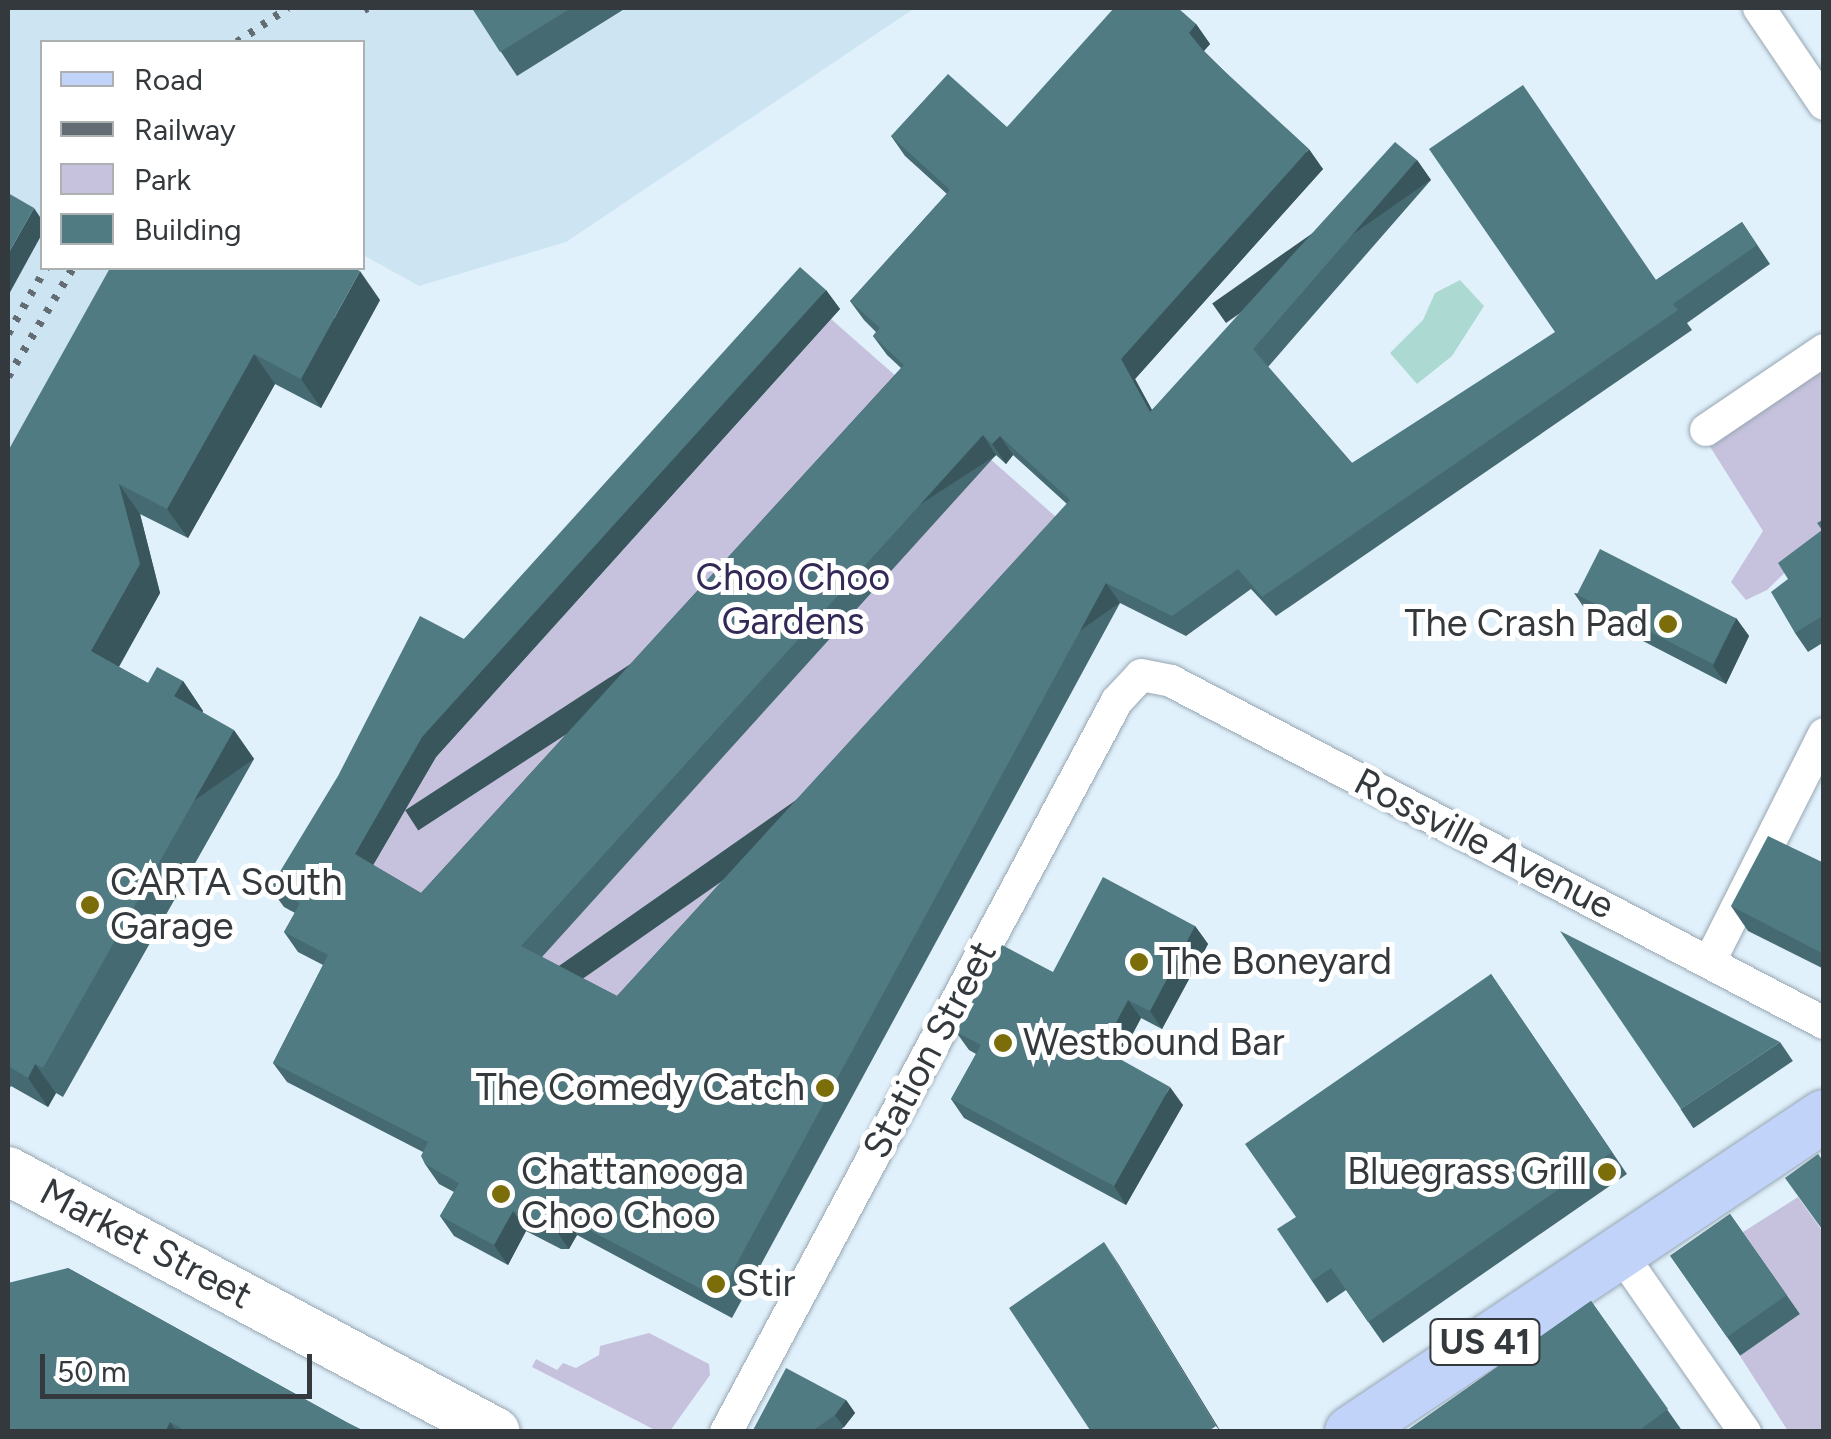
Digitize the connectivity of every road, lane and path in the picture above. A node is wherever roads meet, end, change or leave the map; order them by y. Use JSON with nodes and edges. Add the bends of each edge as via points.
{"nodes":[{"id":1,"x":1759,"y":8,"type":"edge"},
{"id":2,"x":1824,"y":104,"type":"edge"},
{"id":3,"x":1824,"y":350,"type":"edge"},
{"id":4,"x":1706,"y":430,"type":"dead end"},
{"id":5,"x":1141,"y":675,"type":"joint"},
{"id":6,"x":1824,"y":734,"type":"edge"},
{"id":7,"x":1710,"y":961,"type":"junction"},
{"id":8,"x":1824,"y":1023,"type":"edge"},
{"id":9,"x":1824,"y":1116,"type":"edge"},
{"id":10,"x":8,"y":1171,"type":"edge"},
{"id":11,"x":1619,"y":1251,"type":"junction"},
{"id":12,"x":496,"y":1432,"type":"edge"},
{"id":13,"x":726,"y":1432,"type":"edge"},
{"id":14,"x":1351,"y":1432,"type":"edge"},
{"id":15,"x":1746,"y":1432,"type":"edge"}],
"edges":[{"from":1,"to":2,"type":"street"},
{"from":3,"to":4,"type":"street"},
{"from":5,"to":7,"type":"street","name":"Rossville Avenue","via":[[1171,681]]},
{"from":5,"to":13,"type":"street","name":"Station Street","via":[[1108,717]]},
{"from":6,"to":7,"type":"street"},
{"from":7,"to":8,"type":"street","name":"Rossville Avenue"},
{"from":9,"to":11,"type":"main road","number":"US 41"},
{"from":10,"to":12,"type":"main road","name":"Market Street"},
{"from":11,"to":14,"type":"main road","number":"US 41"},
{"from":11,"to":15,"type":"street"}]}
